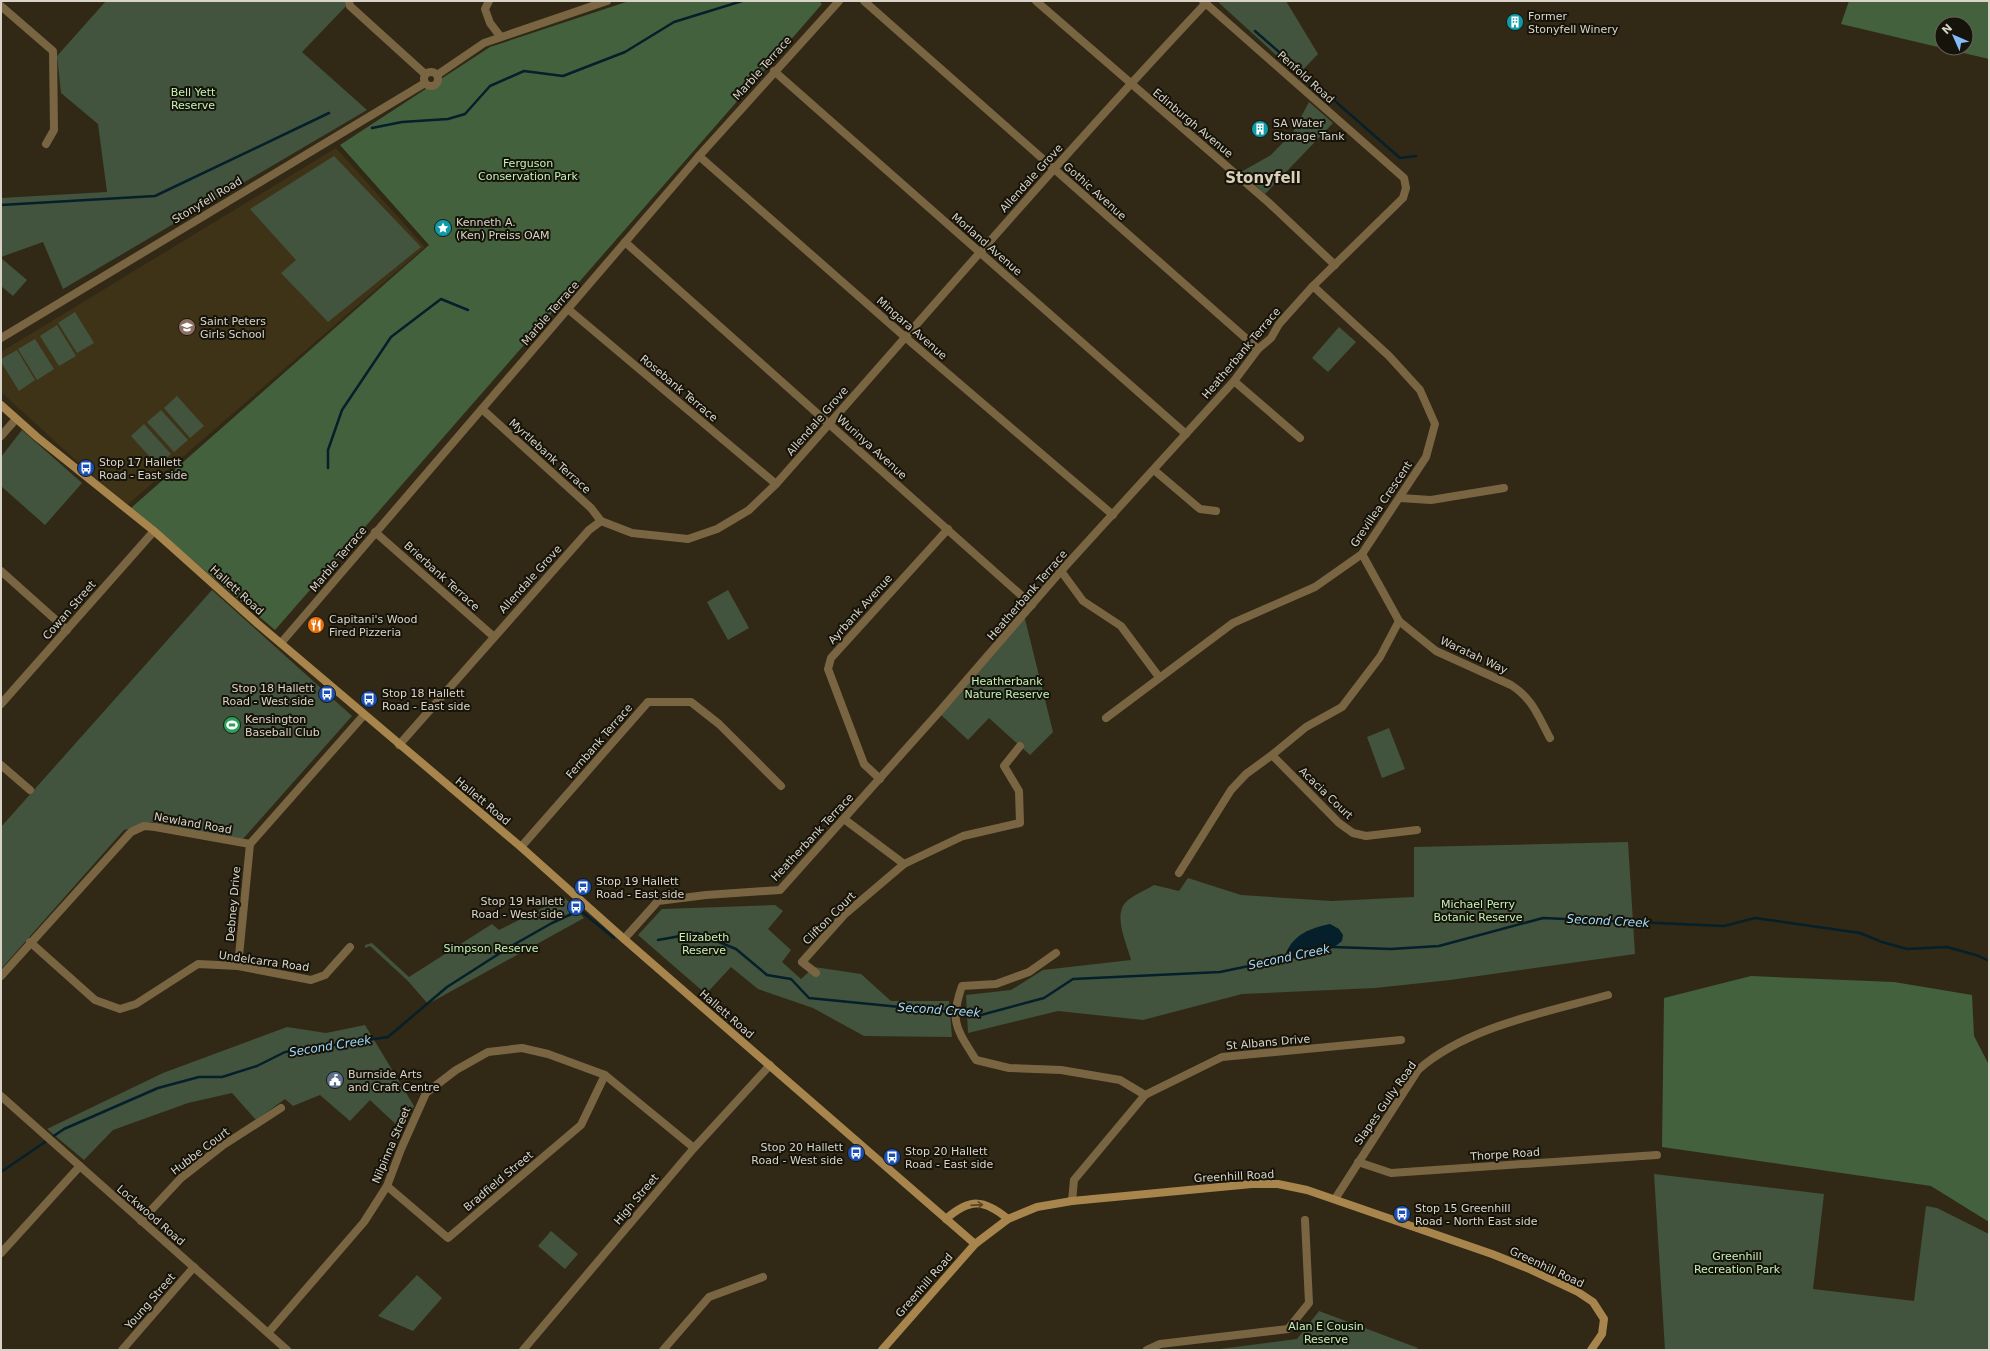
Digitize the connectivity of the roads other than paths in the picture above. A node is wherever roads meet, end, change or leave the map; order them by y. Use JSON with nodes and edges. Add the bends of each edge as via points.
{"nodes":[{"id":1,"x":349,"y":1,"type":"edge"},
{"id":2,"x":489,"y":1,"type":"edge"},
{"id":3,"x":607,"y":1,"type":"edge"},
{"id":4,"x":839,"y":1,"type":"edge"},
{"id":5,"x":864,"y":1,"type":"edge"},
{"id":6,"x":1036,"y":1,"type":"edge"},
{"id":7,"x":1204,"y":2,"type":"edge"},
{"id":8,"x":1,"y":6,"type":"edge"},
{"id":9,"x":500,"y":36,"type":"junction"},
{"id":10,"x":774,"y":71,"type":"junction"},
{"id":11,"x":425,"y":74,"type":"junction"},
{"id":12,"x":437,"y":76,"type":"junction"},
{"id":13,"x":425,"y":84,"type":"junction"},
{"id":14,"x":1130,"y":84,"type":"junction"},
{"id":15,"x":46,"y":144,"type":"dead end"},
{"id":16,"x":699,"y":156,"type":"junction"},
{"id":17,"x":1054,"y":169,"type":"junction"},
{"id":18,"x":1406,"y":188,"type":"joint"},
{"id":19,"x":625,"y":242,"type":"junction"},
{"id":20,"x":980,"y":252,"type":"junction"},
{"id":21,"x":1335,"y":265,"type":"junction"},
{"id":22,"x":1313,"y":286,"type":"junction"},
{"id":23,"x":568,"y":309,"type":"junction"},
{"id":24,"x":906,"y":337,"type":"junction"},
{"id":25,"x":1,"y":338,"type":"edge"},
{"id":26,"x":1258,"y":349,"type":"junction"},
{"id":27,"x":1234,"y":381,"type":"junction"},
{"id":28,"x":1,"y":405,"type":"edge"},
{"id":29,"x":482,"y":409,"type":"junction"},
{"id":30,"x":16,"y":419,"type":"junction"},
{"id":31,"x":829,"y":423,"type":"junction"},
{"id":32,"x":1186,"y":434,"type":"junction"},
{"id":33,"x":1,"y":436,"type":"edge"},
{"id":34,"x":1300,"y":438,"type":"dead end"},
{"id":35,"x":1154,"y":470,"type":"junction"},
{"id":36,"x":776,"y":484,"type":"junction"},
{"id":37,"x":1504,"y":488,"type":"dead end"},
{"id":38,"x":1400,"y":498,"type":"junction"},
{"id":39,"x":1216,"y":512,"type":"dead end"},
{"id":40,"x":1113,"y":515,"type":"junction"},
{"id":41,"x":601,"y":521,"type":"junction"},
{"id":42,"x":948,"y":529,"type":"junction"},
{"id":43,"x":154,"y":531,"type":"junction"},
{"id":44,"x":375,"y":532,"type":"junction"},
{"id":45,"x":1362,"y":554,"type":"junction"},
{"id":46,"x":1061,"y":571,"type":"junction"},
{"id":47,"x":1,"y":572,"type":"edge"},
{"id":48,"x":1032,"y":605,"type":"junction"},
{"id":49,"x":1399,"y":621,"type":"junction"},
{"id":50,"x":67,"y":630,"type":"junction"},
{"id":51,"x":493,"y":636,"type":"junction"},
{"id":52,"x":281,"y":643,"type":"junction"},
{"id":53,"x":1159,"y":677,"type":"junction"},
{"id":54,"x":1,"y":704,"type":"edge"},
{"id":55,"x":364,"y":715,"type":"junction"},
{"id":56,"x":1106,"y":718,"type":"dead end"},
{"id":57,"x":1550,"y":738,"type":"dead end"},
{"id":58,"x":399,"y":745,"type":"junction"},
{"id":59,"x":1020,"y":746,"type":"dead end"},
{"id":60,"x":1272,"y":756,"type":"junction"},
{"id":61,"x":1,"y":765,"type":"edge"},
{"id":62,"x":880,"y":779,"type":"junction"},
{"id":63,"x":781,"y":786,"type":"dead end"},
{"id":64,"x":30,"y":790,"type":"dead end"},
{"id":65,"x":844,"y":819,"type":"junction"},
{"id":66,"x":1417,"y":830,"type":"dead end"},
{"id":67,"x":250,"y":844,"type":"junction"},
{"id":68,"x":521,"y":847,"type":"junction"},
{"id":69,"x":904,"y":864,"type":"junction"},
{"id":70,"x":1178,"y":873,"type":"dead end"},
{"id":71,"x":624,"y":939,"type":"junction"},
{"id":72,"x":30,"y":942,"type":"junction"},
{"id":73,"x":350,"y":947,"type":"dead end"},
{"id":74,"x":1056,"y":954,"type":"dead end"},
{"id":75,"x":238,"y":966,"type":"junction"},
{"id":76,"x":816,"y":973,"type":"dead end"},
{"id":77,"x":1,"y":976,"type":"edge"},
{"id":78,"x":1608,"y":995,"type":"dead end"},
{"id":79,"x":1401,"y":1040,"type":"dead end"},
{"id":80,"x":770,"y":1065,"type":"junction"},
{"id":81,"x":605,"y":1075,"type":"junction"},
{"id":82,"x":1145,"y":1095,"type":"junction"},
{"id":83,"x":1,"y":1096,"type":"edge"},
{"id":84,"x":281,"y":1108,"type":"dead end"},
{"id":85,"x":694,"y":1148,"type":"junction"},
{"id":86,"x":1656,"y":1155,"type":"dead end"},
{"id":87,"x":1358,"y":1162,"type":"junction"},
{"id":88,"x":80,"y":1166,"type":"junction"},
{"id":89,"x":387,"y":1186,"type":"junction"},
{"id":90,"x":1335,"y":1199,"type":"junction"},
{"id":91,"x":1072,"y":1201,"type":"junction"},
{"id":92,"x":946,"y":1219,"type":"junction"},
{"id":93,"x":1008,"y":1220,"type":"junction"},
{"id":94,"x":1305,"y":1220,"type":"dead end"},
{"id":95,"x":141,"y":1221,"type":"junction"},
{"id":96,"x":975,"y":1244,"type":"junction"},
{"id":97,"x":1,"y":1253,"type":"edge"},
{"id":98,"x":194,"y":1267,"type":"junction"},
{"id":99,"x":763,"y":1277,"type":"dead end"},
{"id":100,"x":268,"y":1333,"type":"junction"},
{"id":101,"x":122,"y":1350,"type":"edge"},
{"id":102,"x":287,"y":1350,"type":"edge"},
{"id":103,"x":523,"y":1350,"type":"edge"},
{"id":104,"x":663,"y":1350,"type":"edge"},
{"id":105,"x":882,"y":1350,"type":"edge"},
{"id":106,"x":1147,"y":1350,"type":"edge"},
{"id":107,"x":1591,"y":1350,"type":"edge"}],
"edges":[{"from":1,"to":11,"type":"street","via":[[350,6]]},
{"from":2,"to":9,"type":"street","via":[[485,9],[487,16]]},
{"from":3,"to":9,"type":"street"},
{"from":4,"to":10,"type":"street","name":"Marble Terrace"},
{"from":5,"to":17,"type":"street","name":"Gothic Avenue"},
{"from":6,"to":14,"type":"street","name":"Edinburgh Avenue"},
{"from":7,"to":14,"type":"street","name":"Allendale Grove"},
{"from":7,"to":18,"type":"street","name":"Penfold Road","via":[[1404,178]]},
{"from":8,"to":15,"type":"street","via":[[53,51],[54,130]]},
{"from":9,"to":12,"type":"street","via":[[484,43]]},
{"from":10,"to":16,"type":"street","name":"Marble Terrace"},
{"from":10,"to":20,"type":"street","name":"Morland Avenue"},
{"from":11,"to":12,"type":"street","via":[[433,72]]},
{"from":11,"to":13,"type":"street"},
{"from":12,"to":13,"type":"street","via":[[436,84]]},
{"from":13,"to":25,"type":"street","name":"Stonyfell Road"},
{"from":14,"to":17,"type":"street","name":"Allendale Grove"},
{"from":14,"to":21,"type":"street","name":"Edinburgh Avenue","via":[[1268,202]]},
{"from":16,"to":19,"type":"street","name":"Marble Terrace"},
{"from":16,"to":24,"type":"street","name":"Mingara Avenue"},
{"from":17,"to":20,"type":"street","name":"Allendale Grove"},
{"from":17,"to":26,"type":"street","name":"Gothic Avenue"},
{"from":18,"to":21,"type":"street","name":"Heatherbank Terrace","via":[[1403,198]]},
{"from":19,"to":23,"type":"street","name":"Marble Terrace"},
{"from":19,"to":31,"type":"street","name":"Wurinya Avenue"},
{"from":20,"to":24,"type":"street","name":"Allendale Grove"},
{"from":20,"to":32,"type":"street","name":"Morland Avenue"},
{"from":21,"to":22,"type":"street","name":"Heatherbank Terrace"},
{"from":22,"to":26,"type":"street","name":"Heatherbank Terrace","via":[[1279,324],[1271,338]]},
{"from":22,"to":38,"type":"street","name":"Grevillea Crescent","via":[[1389,356],[1420,390],[1436,424],[1426,457]]},
{"from":23,"to":29,"type":"street","name":"Marble Terrace"},
{"from":23,"to":36,"type":"street","name":"Rosebank Terrace"},
{"from":24,"to":31,"type":"street","name":"Allendale Grove"},
{"from":24,"to":40,"type":"street","name":"Mingara Avenue"},
{"from":26,"to":27,"type":"street","name":"Heatherbank Terrace"},
{"from":27,"to":32,"type":"street","name":"Heatherbank Terrace"},
{"from":27,"to":34,"type":"street"},
{"from":28,"to":30,"type":"main road","name":"Hallett Road"},
{"from":29,"to":41,"type":"street","name":"Myrtlebank Terrace","via":[[591,508]]},
{"from":29,"to":44,"type":"street","name":"Marble Terrace"},
{"from":30,"to":33,"type":"street"},
{"from":30,"to":43,"type":"main road","name":"Hallett Road"},
{"from":31,"to":36,"type":"street","name":"Allendale Grove"},
{"from":31,"to":42,"type":"street","name":"Wurinya Avenue"},
{"from":32,"to":35,"type":"street","name":"Heatherbank Terrace"},
{"from":35,"to":39,"type":"street","via":[[1200,509]]},
{"from":35,"to":40,"type":"street","name":"Heatherbank Terrace"},
{"from":36,"to":41,"type":"street","name":"Allendale Grove","via":[[749,510],[717,529],[688,539],[632,533]]},
{"from":37,"to":38,"type":"street","via":[[1431,500]]},
{"from":38,"to":45,"type":"street","name":"Grevillea Crescent"},
{"from":40,"to":46,"type":"street","name":"Heatherbank Terrace"},
{"from":41,"to":51,"type":"street","name":"Allendale Grove","via":[[588,530]]},
{"from":42,"to":48,"type":"street","name":"Wurinya Avenue"},
{"from":42,"to":62,"type":"street","name":"Ayrbank Avenue","via":[[831,658],[828,669],[864,764]]},
{"from":43,"to":50,"type":"street","name":"Cowan Street"},
{"from":43,"to":52,"type":"main road","name":"Hallett Road"},
{"from":44,"to":51,"type":"street","name":"Brierbank Terrace"},
{"from":44,"to":52,"type":"street","name":"Marble Terrace"},
{"from":45,"to":49,"type":"street","name":"Waratah Way"},
{"from":45,"to":53,"type":"street","name":"Grevillea Crescent","via":[[1315,587],[1233,623]]},
{"from":46,"to":48,"type":"street","name":"Heatherbank Terrace"},
{"from":46,"to":53,"type":"street","via":[[1083,601],[1121,626]]},
{"from":47,"to":50,"type":"street"},
{"from":48,"to":62,"type":"street","name":"Heatherbank Terrace"},
{"from":49,"to":57,"type":"street","name":"Waratah Way","via":[[1436,651],[1522,692],[1530,700]]},
{"from":49,"to":60,"type":"street","via":[[1380,657],[1342,707],[1306,726]]},
{"from":50,"to":54,"type":"street","name":"Cowan Street"},
{"from":51,"to":58,"type":"street","name":"Allendale Grove"},
{"from":52,"to":55,"type":"main road","name":"Hallett Road"},
{"from":53,"to":56,"type":"street","name":"Grevillea Crescent"},
{"from":55,"to":58,"type":"main road","name":"Hallett Road"},
{"from":55,"to":67,"type":"street"},
{"from":58,"to":68,"type":"main road","name":"Hallett Road"},
{"from":59,"to":69,"type":"street","name":"Clifton Court","via":[[1004,766],[1019,792],[1020,824],[963,836]]},
{"from":60,"to":66,"type":"street","name":"Acacia Court","via":[[1339,823],[1353,833],[1366,836]]},
{"from":60,"to":70,"type":"street","via":[[1246,774],[1231,790]]},
{"from":61,"to":64,"type":"street"},
{"from":62,"to":65,"type":"street","name":"Heatherbank Terrace"},
{"from":63,"to":68,"type":"street","name":"Fernbank Terrace","via":[[719,724],[691,702],[648,702]]},
{"from":65,"to":69,"type":"street"},
{"from":65,"to":71,"type":"street","name":"Heatherbank Terrace","via":[[780,890],[658,901]]},
{"from":67,"to":72,"type":"street","name":"Newland Road","via":[[144,826],[131,832]]},
{"from":67,"to":75,"type":"street","name":"Debney Drive"},
{"from":68,"to":71,"type":"main road","name":"Hallett Road"},
{"from":69,"to":76,"type":"street","name":"Clifton Court","via":[[844,915],[802,962]]},
{"from":71,"to":80,"type":"main road","name":"Hallett Road"},
{"from":72,"to":75,"type":"street","name":"Undelcarra Road","via":[[95,1000],[120,1009],[136,1004],[198,964]]},
{"from":72,"to":77,"type":"street","name":"Newland Road"},
{"from":73,"to":75,"type":"street","name":"Undelcarra Road","via":[[325,974],[311,980]]},
{"from":74,"to":82,"type":"street","via":[[1029,972],[996,984],[962,986],[955,1006],[957,1029],[976,1060],[1009,1068],[1060,1070],[1120,1080]]},
{"from":78,"to":87,"type":"street","name":"Slapes Gully Road","via":[[1490,1028],[1432,1058],[1418,1070]]},
{"from":79,"to":82,"type":"street","name":"St Albans Drive","via":[[1222,1057]]},
{"from":80,"to":85,"type":"street","name":"High Street"},
{"from":80,"to":92,"type":"main road","name":"Hallett Road"},
{"from":81,"to":85,"type":"street","name":"Nilpinna Street"},
{"from":81,"to":89,"type":"street","name":"Nilpinna Street","via":[[548,1054],[522,1048],[488,1052],[456,1070],[426,1093]]},
{"from":81,"to":89,"type":"street","name":"Bradfield Street","via":[[581,1125],[448,1238]]},
{"from":82,"to":91,"type":"street","via":[[1074,1180]]},
{"from":83,"to":88,"type":"street","name":"Lockwood Road"},
{"from":84,"to":95,"type":"street","name":"Hubbe Court","via":[[222,1146],[181,1178]]},
{"from":85,"to":103,"type":"street","name":"High Street"},
{"from":86,"to":87,"type":"street","name":"Thorpe Road","via":[[1391,1173]]},
{"from":87,"to":90,"type":"street","name":"Slapes Gully Road"},
{"from":88,"to":95,"type":"street","name":"Lockwood Road"},
{"from":88,"to":97,"type":"street"},
{"from":89,"to":100,"type":"street","name":"Nilpinna Street","via":[[364,1222]]},
{"from":90,"to":91,"type":"main road","name":"Greenhill Road","via":[[1278,1184],[1259,1184]]},
{"from":90,"to":107,"type":"main road","name":"Greenhill Road","via":[[1492,1254],[1578,1292],[1593,1302],[1604,1318],[1602,1334]]},
{"from":91,"to":93,"type":"main road","name":"Greenhill Road","via":[[1037,1207]]},
{"from":92,"to":93,"type":"main road","one_way":true,"via":[[965,1206],[978,1203],[989,1205]]},
{"from":92,"to":96,"type":"main road","name":"Hallett Road"},
{"from":93,"to":96,"type":"main road","name":"Greenhill Road"},
{"from":94,"to":106,"type":"street","via":[[1309,1302],[1288,1329],[1160,1344]]},
{"from":95,"to":98,"type":"street","name":"Lockwood Road"},
{"from":96,"to":105,"type":"main road","name":"Greenhill Road"},
{"from":98,"to":100,"type":"street","name":"Lockwood Road"},
{"from":98,"to":101,"type":"street","name":"Young Street"},
{"from":99,"to":104,"type":"street","via":[[709,1297]]},
{"from":100,"to":102,"type":"street","name":"Lockwood Road"}]}
